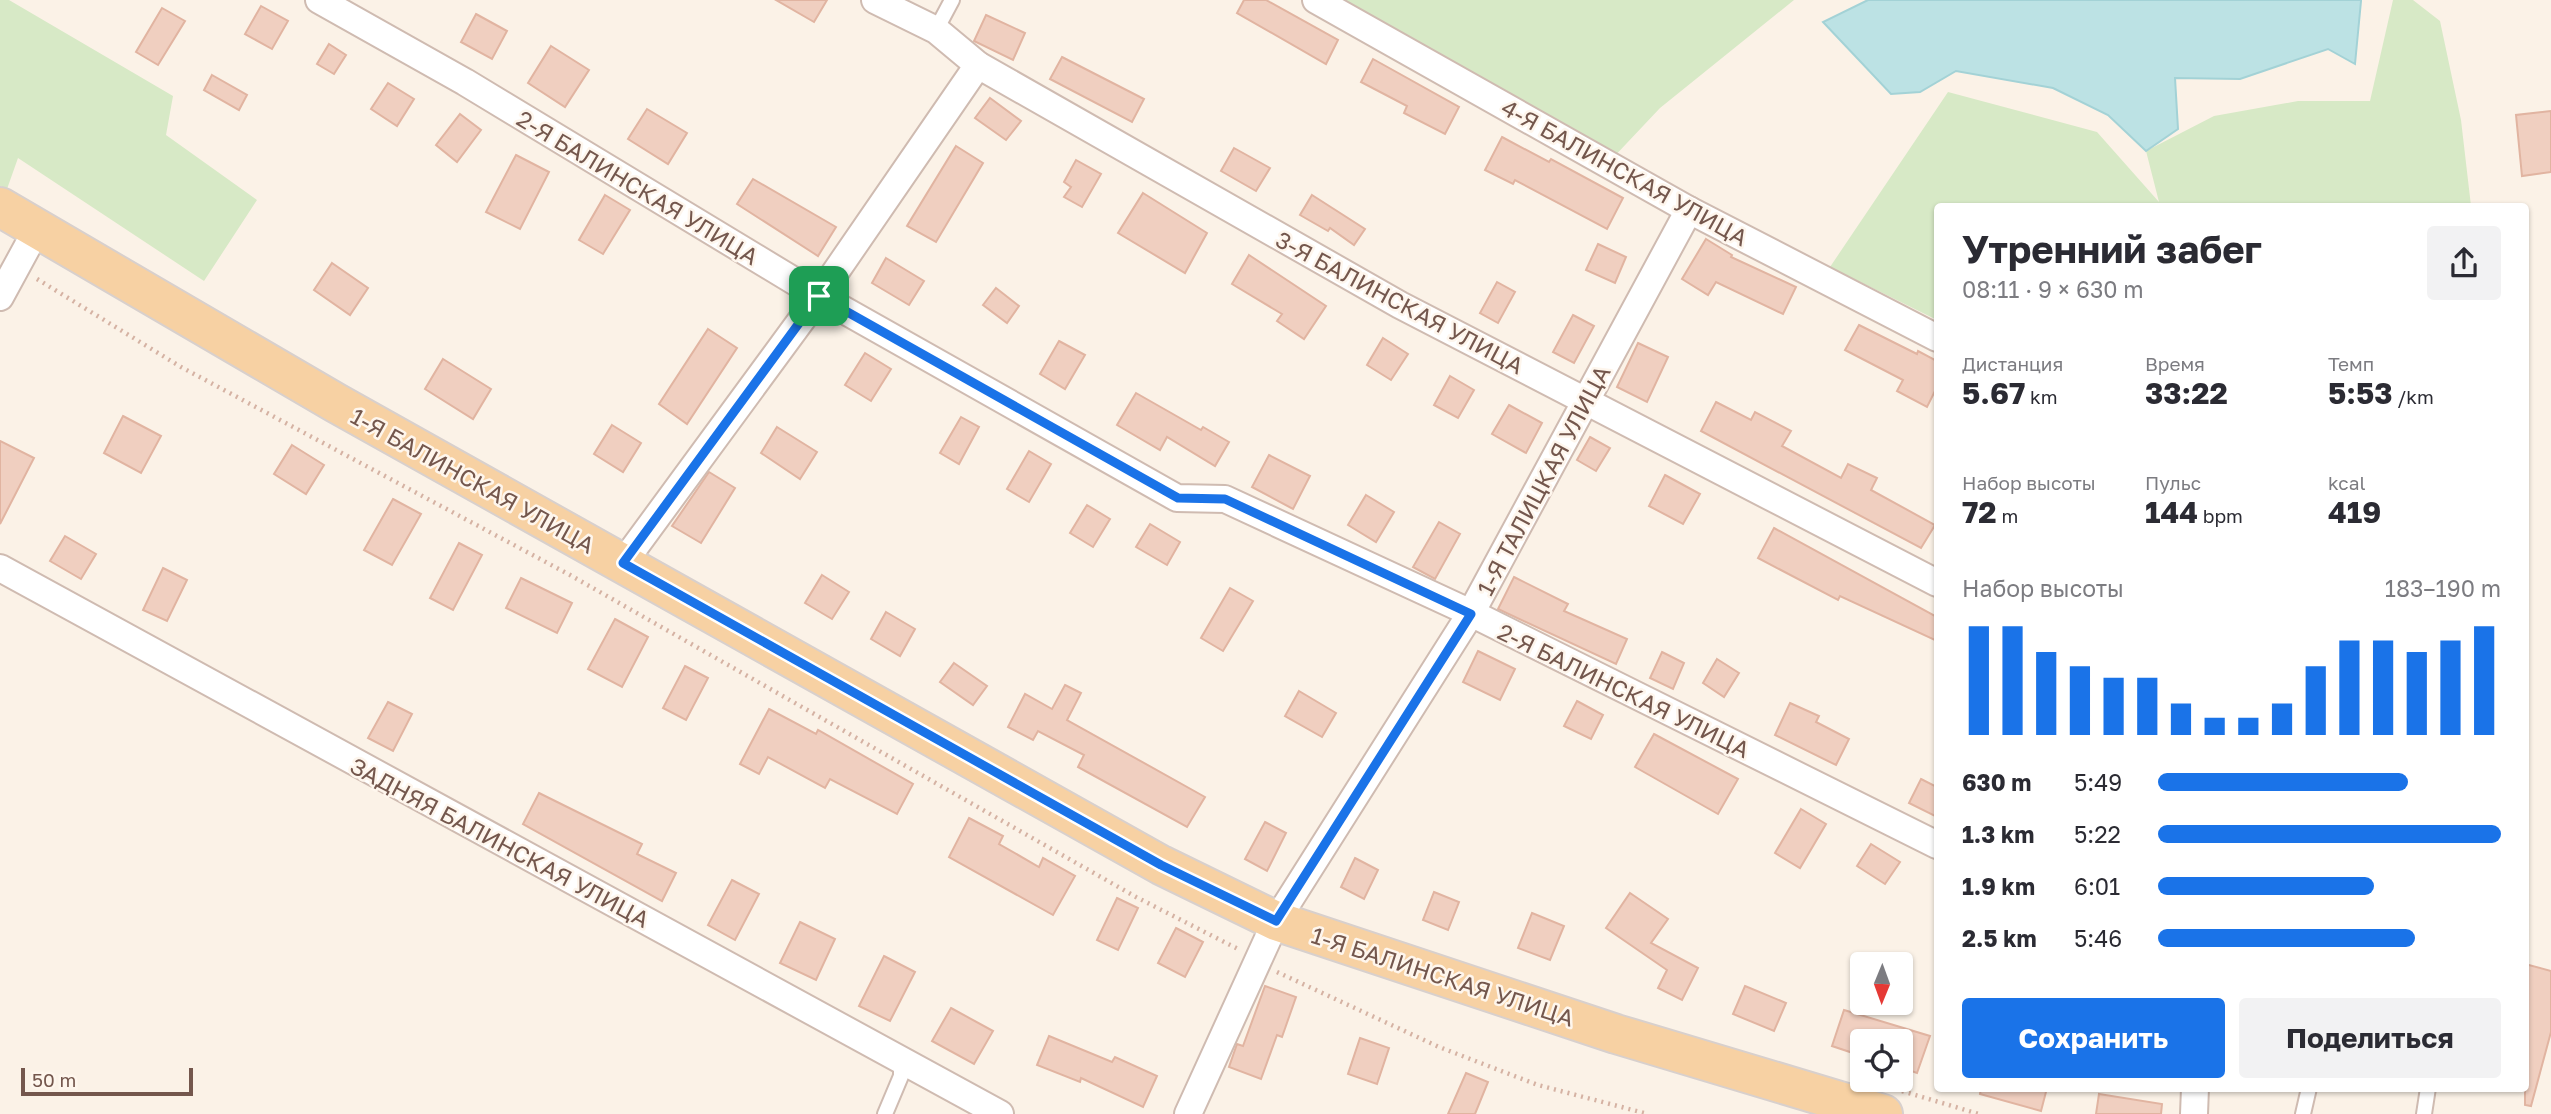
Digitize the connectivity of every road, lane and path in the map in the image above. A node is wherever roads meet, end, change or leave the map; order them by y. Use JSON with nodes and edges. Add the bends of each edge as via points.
{"nodes":[{"id":1,"x":319,"y":0,"type":"edge"},
{"id":2,"x":875,"y":0,"type":"edge"},
{"id":3,"x":953,"y":0,"type":"edge"},
{"id":4,"x":1317,"y":0,"type":"edge"},
{"id":5,"x":936,"y":30,"type":"junction"},
{"id":6,"x":978,"y":65,"type":"junction"},
{"id":7,"x":0,"y":206,"type":"edge"},
{"id":8,"x":1689,"y":210,"type":"junction"},
{"id":9,"x":37,"y":229,"type":"junction"},
{"id":10,"x":51,"y":288,"type":"dead end"},
{"id":11,"x":819,"y":296,"type":"junction"},
{"id":12,"x":0,"y":297,"type":"edge"},
{"id":13,"x":1934,"y":336,"type":"edge"},
{"id":14,"x":1585,"y":401,"type":"junction"},
{"id":15,"x":623,"y":563,"type":"junction"},
{"id":16,"x":0,"y":568,"type":"edge"},
{"id":17,"x":1934,"y":581,"type":"edge"},
{"id":18,"x":1471,"y":614,"type":"junction"},
{"id":19,"x":1934,"y":844,"type":"edge"},
{"id":20,"x":1276,"y":921,"type":"junction"},
{"id":21,"x":1258,"y":961,"type":"junction"},
{"id":22,"x":901,"y":1058,"type":"junction"},
{"id":23,"x":2195,"y":1092,"type":"edge"},
{"id":24,"x":2308,"y":1092,"type":"edge"},
{"id":25,"x":2427,"y":1092,"type":"edge"},
{"id":26,"x":1886,"y":1101,"type":"edge"},
{"id":27,"x":885,"y":1114,"type":"edge"},
{"id":28,"x":1000,"y":1114,"type":"edge"},
{"id":29,"x":1188,"y":1114,"type":"edge"},
{"id":30,"x":1648,"y":1114,"type":"edge"},
{"id":31,"x":1979,"y":1114,"type":"edge"},
{"id":32,"x":2194,"y":1114,"type":"edge"},
{"id":33,"x":2303,"y":1114,"type":"edge"},
{"id":34,"x":2424,"y":1114,"type":"edge"}],
"edges":[{"from":1,"to":11,"type":"street","name":"2-Я БАЛИНСКАЯ УЛИЦА","via":[[465,82]]},
{"from":2,"to":5,"type":"street","name":"3-Я БАЛИНСКАЯ УЛИЦА"},
{"from":3,"to":5,"type":"lane"},
{"from":4,"to":8,"type":"street","name":"4-Я БАЛИНСКАЯ УЛИЦА"},
{"from":5,"to":6,"type":"street","name":"3-Я БАЛИНСКАЯ УЛИЦА"},
{"from":6,"to":11,"type":"street"},
{"from":6,"to":14,"type":"street","name":"3-Я БАЛИНСКАЯ УЛИЦА","via":[[1400,305]]},
{"from":7,"to":9,"type":"main road","name":"1-Я БАЛИНСКАЯ УЛИЦА"},
{"from":8,"to":13,"type":"street","name":"4-Я БАЛИНСКАЯ УЛИЦА"},
{"from":8,"to":14,"type":"street","name":"1-Я ТАЛИЦКАЯ УЛИЦА"},
{"from":9,"to":12,"type":"street"},
{"from":9,"to":15,"type":"main road","name":"1-Я БАЛИНСКАЯ УЛИЦА"},
{"from":10,"to":21,"type":"path","via":[[181,367],[580,582],[1136,897]]},
{"from":11,"to":15,"type":"street"},
{"from":11,"to":18,"type":"street","name":"2-Я БАЛИНСКАЯ УЛИЦА","via":[[1178,498],[1225,499]]},
{"from":14,"to":17,"type":"street","name":"3-Я БАЛИНСКАЯ УЛИЦА"},
{"from":14,"to":18,"type":"street","name":"1-Я ТАЛИЦКАЯ УЛИЦА"},
{"from":15,"to":20,"type":"main road","name":"1-Я БАЛИНСКАЯ УЛИЦА","via":[[1161,865]]},
{"from":16,"to":22,"type":"street","name":"ЗАДНЯЯ БАЛИНСКАЯ УЛИЦА"},
{"from":18,"to":19,"type":"street","name":"2-Я БАЛИНСКАЯ УЛИЦА"},
{"from":18,"to":20,"type":"street","name":"1-Я ТАЛИЦКАЯ УЛИЦА"},
{"from":20,"to":21,"type":"street","name":"1-Я ТАЛИЦКАЯ УЛИЦА"},
{"from":20,"to":26,"type":"main road","name":"1-Я БАЛИНСКАЯ УЛИЦА","via":[[1616,1034]]},
{"from":21,"to":29,"type":"street","name":"1-Я ТАЛИЦКАЯ УЛИЦА"},
{"from":21,"to":30,"type":"path","via":[[1439,1048],[1538,1084]]},
{"from":22,"to":27,"type":"lane","via":[[901,1076]]},
{"from":22,"to":28,"type":"street","name":"ЗАДНЯЯ БАЛИНСКАЯ УЛИЦА"},
{"from":23,"to":32,"type":"street"},
{"from":24,"to":33,"type":"lane"},
{"from":25,"to":34,"type":"lane"},
{"from":26,"to":31,"type":"path"}]}
